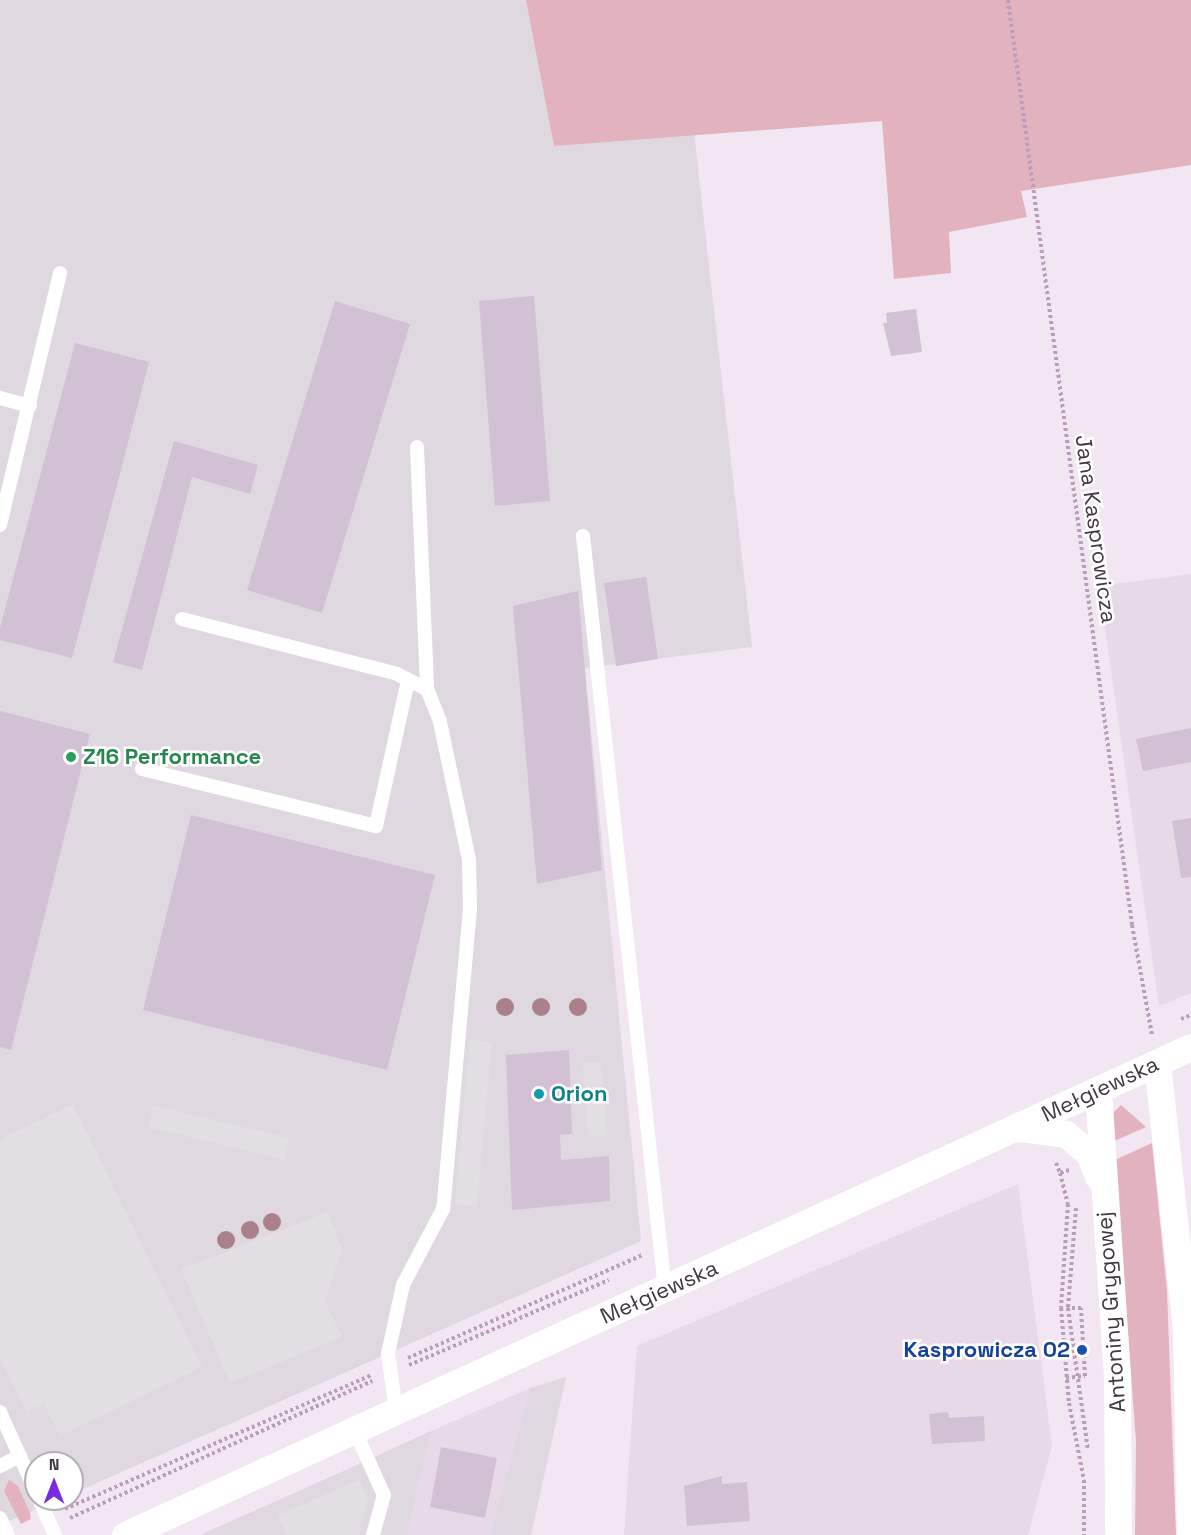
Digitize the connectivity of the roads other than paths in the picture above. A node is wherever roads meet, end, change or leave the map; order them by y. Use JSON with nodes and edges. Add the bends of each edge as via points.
{"nodes":[{"id":1,"x":60,"y":273,"type":"dead end"},
{"id":2,"x":0,"y":398,"type":"edge"},
{"id":3,"x":30,"y":406,"type":"junction"},
{"id":4,"x":417,"y":447,"type":"dead end"},
{"id":5,"x":0,"y":525,"type":"edge"},
{"id":6,"x":583,"y":536,"type":"dead end"},
{"id":7,"x":182,"y":619,"type":"dead end"},
{"id":8,"x":408,"y":680,"type":"junction"},
{"id":9,"x":427,"y":689,"type":"junction"},
{"id":10,"x":142,"y":769,"type":"dead end"},
{"id":11,"x":1191,"y":1047,"type":"edge"},
{"id":12,"x":1157,"y":1063,"type":"junction"},
{"id":13,"x":1098,"y":1090,"type":"junction"},
{"id":14,"x":1013,"y":1129,"type":"junction"},
{"id":15,"x":1103,"y":1193,"type":"junction"},
{"id":16,"x":665,"y":1290,"type":"junction"},
{"id":17,"x":396,"y":1410,"type":"junction"},
{"id":18,"x":0,"y":1412,"type":"edge"},
{"id":19,"x":354,"y":1429,"type":"junction"},
{"id":20,"x":20,"y":1456,"type":"junction"},
{"id":21,"x":24,"y":1465,"type":"edge"},
{"id":22,"x":0,"y":1466,"type":"edge"},
{"id":23,"x":44,"y":1511,"type":"edge"},
{"id":24,"x":0,"y":1518,"type":"edge"},
{"id":25,"x":51,"y":1526,"type":"edge"},
{"id":26,"x":8,"y":1535,"type":"edge"},
{"id":27,"x":125,"y":1535,"type":"edge"},
{"id":28,"x":373,"y":1535,"type":"edge"},
{"id":29,"x":1118,"y":1535,"type":"edge"},
{"id":30,"x":1190,"y":1535,"type":"edge"}],
"edges":[{"from":1,"to":3,"type":"lane"},
{"from":2,"to":3,"type":"lane"},
{"from":3,"to":5,"type":"lane"},
{"from":4,"to":9,"type":"lane"},
{"from":6,"to":16,"type":"lane"},
{"from":7,"to":8,"type":"lane"},
{"from":8,"to":9,"type":"lane"},
{"from":8,"to":10,"type":"lane","via":[[376,826]]},
{"from":9,"to":17,"type":"lane","via":[[455,788],[469,860],[470,909],[443,1209],[403,1286],[391,1369]]},
{"from":11,"to":12,"type":"street","name":"Mełgiewska"},
{"from":12,"to":13,"type":"street","name":"Mełgiewska"},
{"from":12,"to":30,"type":"street","via":[[1185,1321]]},
{"from":13,"to":14,"type":"street","name":"Mełgiewska"},
{"from":13,"to":15,"type":"street","name":"Antoniny Grygowej"},
{"from":14,"to":15,"type":"street","via":[[1054,1129],[1081,1143]]},
{"from":14,"to":16,"type":"street","name":"Mełgiewska"},
{"from":15,"to":29,"type":"street","name":"Antoniny Grygowej","via":[[1117,1374]]},
{"from":16,"to":17,"type":"street","name":"Mełgiewska"},
{"from":17,"to":19,"type":"street","name":"Mełgiewska"},
{"from":18,"to":20,"type":"lane"},
{"from":19,"to":27,"type":"street","name":"Mełgiewska"},
{"from":19,"to":28,"type":"lane","via":[[384,1495]]},
{"from":20,"to":21,"type":"lane"},
{"from":20,"to":22,"type":"lane"},
{"from":23,"to":25,"type":"lane"},
{"from":24,"to":26,"type":"lane"}]}
